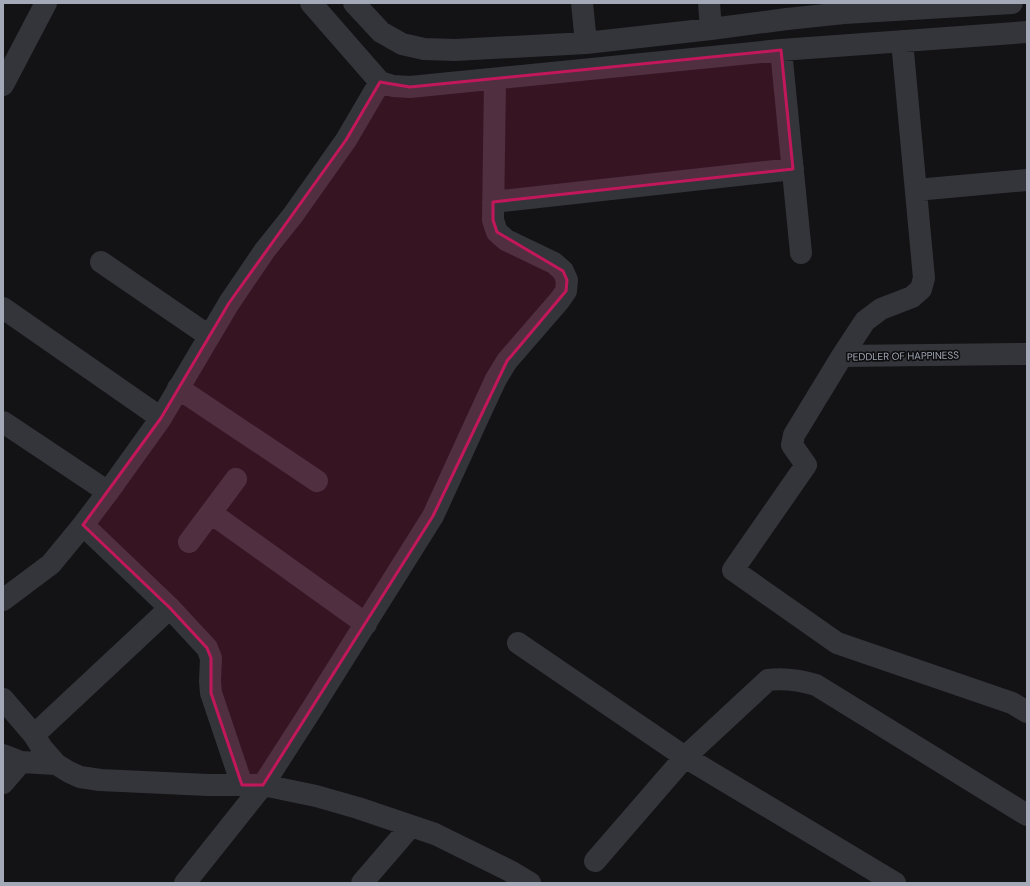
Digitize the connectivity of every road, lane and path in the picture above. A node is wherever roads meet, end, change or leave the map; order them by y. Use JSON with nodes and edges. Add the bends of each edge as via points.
{"nodes":[{"id":1,"x":46,"y":3,"type":"edge"},
{"id":2,"x":311,"y":3,"type":"edge"},
{"id":3,"x":354,"y":3,"type":"edge"},
{"id":4,"x":582,"y":3,"type":"edge"},
{"id":5,"x":709,"y":3,"type":"edge"},
{"id":6,"x":1012,"y":3,"type":"edge"},
{"id":7,"x":990,"y":5,"type":"junction"},
{"id":8,"x":844,"y":8,"type":"edge"},
{"id":9,"x":711,"y":29,"type":"junction"},
{"id":10,"x":1027,"y":32,"type":"edge"},
{"id":11,"x":997,"y":35,"type":"junction"},
{"id":12,"x":902,"y":41,"type":"junction"},
{"id":13,"x":586,"y":43,"type":"junction"},
{"id":14,"x":781,"y":50,"type":"junction"},
{"id":15,"x":495,"y":80,"type":"junction"},
{"id":16,"x":380,"y":82,"type":"junction"},
{"id":17,"x":3,"y":85,"type":"edge"},
{"id":18,"x":793,"y":169,"type":"junction"},
{"id":19,"x":1027,"y":180,"type":"edge"},
{"id":20,"x":916,"y":190,"type":"junction"},
{"id":21,"x":493,"y":202,"type":"junction"},
{"id":22,"x":801,"y":253,"type":"dead end"},
{"id":23,"x":101,"y":262,"type":"dead end"},
{"id":24,"x":3,"y":308,"type":"edge"},
{"id":25,"x":209,"y":336,"type":"junction"},
{"id":26,"x":1027,"y":354,"type":"edge"},
{"id":27,"x":842,"y":356,"type":"junction"},
{"id":28,"x":178,"y":388,"type":"junction"},
{"id":29,"x":161,"y":418,"type":"junction"},
{"id":30,"x":5,"y":427,"type":"edge"},
{"id":31,"x":236,"y":479,"type":"dead end"},
{"id":32,"x":317,"y":481,"type":"dead end"},
{"id":33,"x":108,"y":492,"type":"junction"},
{"id":34,"x":211,"y":513,"type":"junction"},
{"id":35,"x":83,"y":525,"type":"junction"},
{"id":36,"x":189,"y":542,"type":"dead end"},
{"id":37,"x":3,"y":600,"type":"edge"},
{"id":38,"x":170,"y":608,"type":"junction"},
{"id":39,"x":366,"y":624,"type":"junction"},
{"id":40,"x":518,"y":643,"type":"dead end"},
{"id":41,"x":3,"y":699,"type":"edge"},
{"id":42,"x":1027,"y":712,"type":"edge"},
{"id":43,"x":34,"y":735,"type":"junction"},
{"id":44,"x":685,"y":757,"type":"junction"},
{"id":45,"x":12,"y":758,"type":"edge"},
{"id":46,"x":56,"y":764,"type":"junction"},
{"id":47,"x":3,"y":782,"type":"edge"},
{"id":48,"x":253,"y":785,"type":"junction"},
{"id":49,"x":1027,"y":815,"type":"edge"},
{"id":50,"x":411,"y":826,"type":"junction"},
{"id":51,"x":595,"y":861,"type":"dead end"},
{"id":52,"x":185,"y":883,"type":"edge"},
{"id":53,"x":362,"y":883,"type":"edge"},
{"id":54,"x":530,"y":883,"type":"edge"},
{"id":55,"x":895,"y":883,"type":"edge"}],
"edges":[{"from":1,"to":17,"type":"street"},
{"from":2,"to":16,"type":"street"},
{"from":3,"to":13,"type":"street","via":[[381,32],[402,44],[424,49],[455,50]]},
{"from":4,"to":13,"type":"street"},
{"from":5,"to":9,"type":"street"},
{"from":6,"to":7,"type":"street"},
{"from":7,"to":8,"type":"street"},
{"from":7,"to":11,"type":"street"},
{"from":8,"to":9,"type":"street"},
{"from":9,"to":13,"type":"street"},
{"from":10,"to":11,"type":"street"},
{"from":11,"to":12,"type":"street"},
{"from":12,"to":14,"type":"street"},
{"from":12,"to":20,"type":"street"},
{"from":14,"to":15,"type":"street"},
{"from":14,"to":18,"type":"street"},
{"from":15,"to":16,"type":"street","via":[[410,87]]},
{"from":15,"to":21,"type":"street"},
{"from":16,"to":25,"type":"street","via":[[346,140],[265,250]]},
{"from":18,"to":21,"type":"street"},
{"from":18,"to":22,"type":"street"},
{"from":19,"to":20,"type":"street"},
{"from":20,"to":27,"type":"street","via":[[924,278],[921,289],[912,296],[881,309],[865,321]]},
{"from":21,"to":39,"type":"street","via":[[493,220],[497,232],[506,240],[554,263],[563,271],[567,280],[566,291],[507,361],[496,379],[433,516]]},
{"from":23,"to":25,"type":"street"},
{"from":24,"to":29,"type":"street"},
{"from":25,"to":28,"type":"street"},
{"from":26,"to":27,"type":"street","name":"PEDDLER OF HAPPINESS"},
{"from":27,"to":42,"type":"street","name":"PEDDLER OF HAPPINESS","via":[[794,435],[792,445],[806,465],[733,570],[837,643],[1012,703]]},
{"from":28,"to":29,"type":"street"},
{"from":28,"to":32,"type":"street"},
{"from":29,"to":33,"type":"street"},
{"from":30,"to":33,"type":"street"},
{"from":31,"to":34,"type":"street"},
{"from":33,"to":35,"type":"street"},
{"from":34,"to":36,"type":"street"},
{"from":34,"to":39,"type":"street"},
{"from":35,"to":37,"type":"street","via":[[51,564]]},
{"from":35,"to":38,"type":"street"},
{"from":38,"to":43,"type":"street"},
{"from":38,"to":48,"type":"street","via":[[207,648],[212,658],[211,692]]},
{"from":39,"to":48,"type":"street"},
{"from":40,"to":44,"type":"street"},
{"from":41,"to":43,"type":"street"},
{"from":43,"to":46,"type":"street"},
{"from":44,"to":49,"type":"street","via":[[768,680],[799,680],[816,685]]},
{"from":44,"to":51,"type":"street"},
{"from":44,"to":55,"type":"street"},
{"from":45,"to":46,"type":"street"},
{"from":45,"to":47,"type":"street"},
{"from":46,"to":48,"type":"street","via":[[80,777],[100,780]]},
{"from":48,"to":50,"type":"street","via":[[330,800]]},
{"from":48,"to":52,"type":"street"},
{"from":50,"to":53,"type":"street"},
{"from":50,"to":54,"type":"street","via":[[435,834]]}]}
